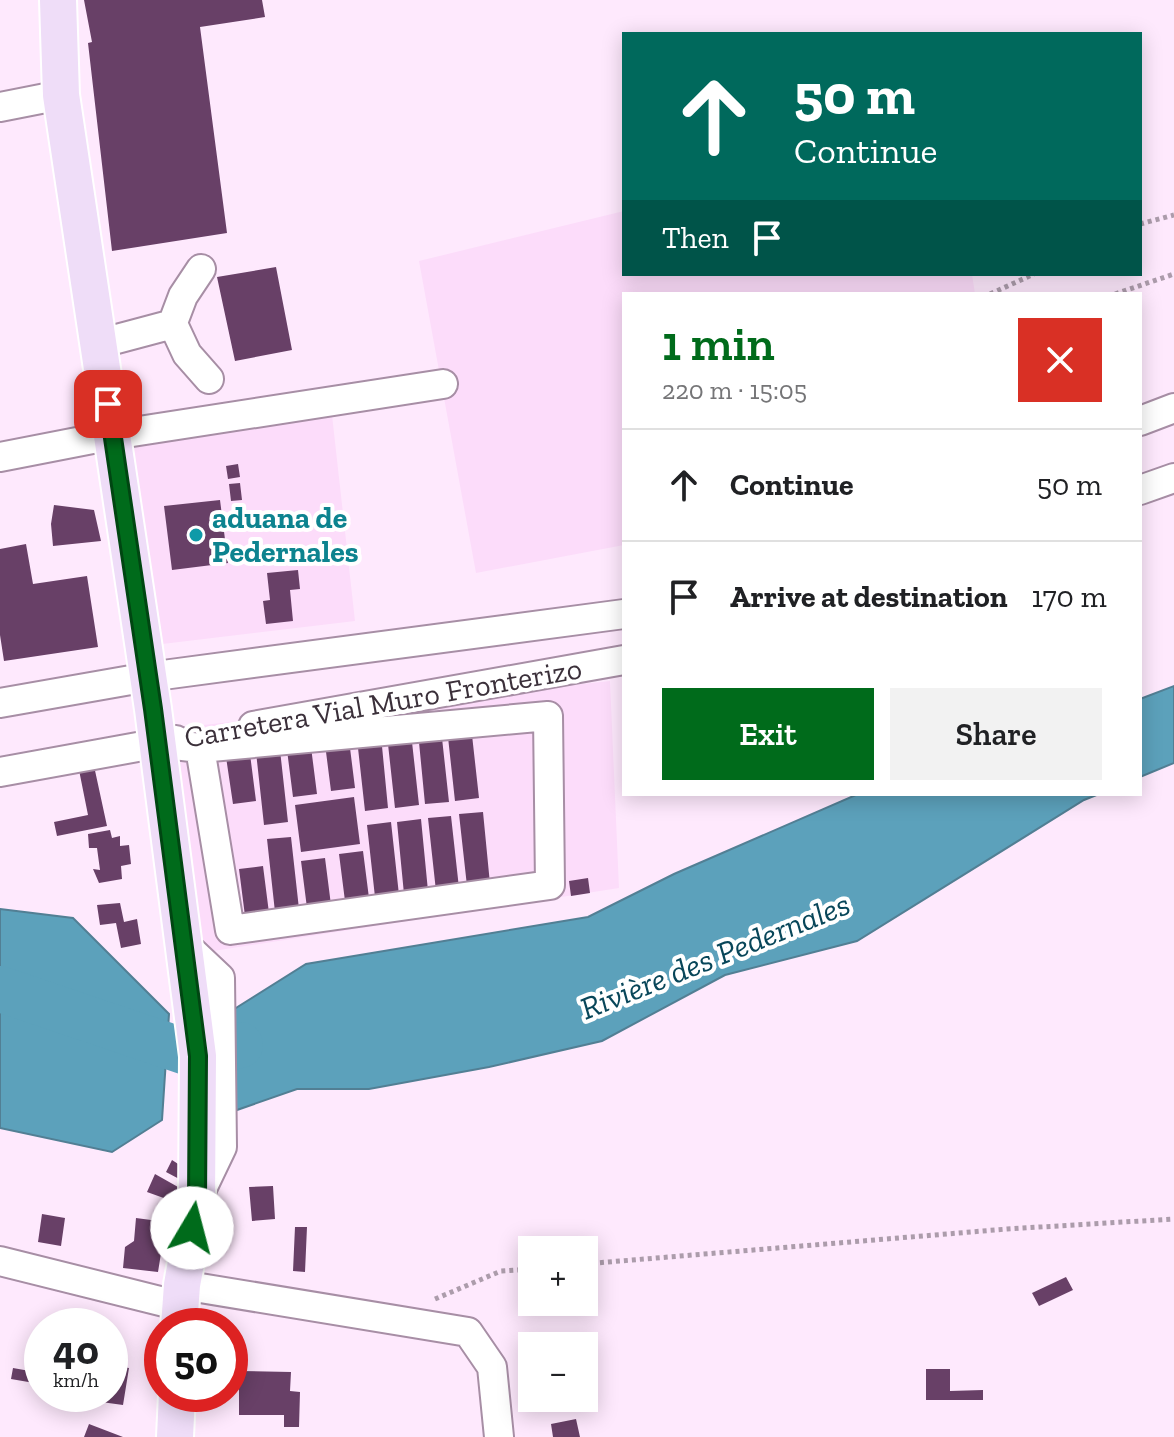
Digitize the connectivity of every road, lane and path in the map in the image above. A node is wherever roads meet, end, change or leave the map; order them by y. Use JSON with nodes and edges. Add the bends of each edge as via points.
{"nodes":[{"id":1,"x":58,"y":0,"type":"edge"},
{"id":2,"x":61,"y":95,"type":"junction"},
{"id":3,"x":0,"y":107,"type":"edge"},
{"id":4,"x":1174,"y":215,"type":"edge"},
{"id":5,"x":1142,"y":223,"type":"edge"},
{"id":6,"x":201,"y":269,"type":"dead end"},
{"id":7,"x":1174,"y":274,"type":"edge"},
{"id":8,"x":1030,"y":276,"type":"edge"},
{"id":9,"x":994,"y":292,"type":"edge"},
{"id":10,"x":1121,"y":292,"type":"edge"},
{"id":11,"x":172,"y":325,"type":"junction"},
{"id":12,"x":98,"y":344,"type":"junction"},
{"id":13,"x":209,"y":379,"type":"dead end"},
{"id":14,"x":443,"y":384,"type":"dead end"},
{"id":15,"x":1174,"y":408,"type":"edge"},
{"id":16,"x":1142,"y":420,"type":"edge"},
{"id":17,"x":113,"y":435,"type":"junction"},
{"id":18,"x":0,"y":457,"type":"edge"},
{"id":19,"x":1174,"y":478,"type":"edge"},
{"id":20,"x":1142,"y":489,"type":"edge"},
{"id":21,"x":622,"y":614,"type":"edge"},
{"id":22,"x":622,"y":660,"type":"edge"},
{"id":23,"x":148,"y":677,"type":"junction"},
{"id":24,"x":0,"y":703,"type":"edge"},
{"id":25,"x":157,"y":743,"type":"junction"},
{"id":26,"x":200,"y":748,"type":"junction"},
{"id":27,"x":0,"y":772,"type":"edge"},
{"id":28,"x":185,"y":945,"type":"junction"},
{"id":29,"x":197,"y":1200,"type":"junction"},
{"id":30,"x":1174,"y":1219,"type":"edge"},
{"id":31,"x":0,"y":1261,"type":"edge"},
{"id":32,"x":598,"y":1263,"type":"edge"},
{"id":33,"x":518,"y":1270,"type":"edge"},
{"id":34,"x":431,"y":1301,"type":"dead end"},
{"id":35,"x":180,"y":1305,"type":"edge"},
{"id":36,"x":176,"y":1412,"type":"edge"},
{"id":37,"x":175,"y":1437,"type":"edge"},
{"id":38,"x":499,"y":1437,"type":"edge"}],
"edges":[{"from":1,"to":2,"type":"main road"},
{"from":2,"to":3,"type":"street"},
{"from":2,"to":12,"type":"main road"},
{"from":4,"to":5,"type":"path"},
{"from":6,"to":11,"type":"street"},
{"from":7,"to":10,"type":"path"},
{"from":8,"to":9,"type":"path"},
{"from":11,"to":12,"type":"street"},
{"from":11,"to":13,"type":"street","via":[[187,354]]},
{"from":12,"to":17,"type":"main road"},
{"from":14,"to":17,"type":"street"},
{"from":15,"to":16,"type":"street"},
{"from":17,"to":18,"type":"street"},
{"from":17,"to":23,"type":"main road"},
{"from":19,"to":20,"type":"street"},
{"from":21,"to":23,"type":"street","name":"Carretera Vial Muro Fronterizo"},
{"from":22,"to":25,"type":"street","name":"Carretera Vial Muro Fronterizo"},
{"from":23,"to":24,"type":"street","name":"Carretera Vial Muro Fronterizo"},
{"from":23,"to":25,"type":"main road"},
{"from":25,"to":26,"type":"street"},
{"from":25,"to":27,"type":"street","name":"Carretera Vial Muro Fronterizo"},
{"from":25,"to":28,"type":"main road"},
{"from":26,"to":26,"type":"street","via":[[548,716],[550,885],[230,930]]},
{"from":28,"to":29,"type":"main road","via":[[198,1056]]},
{"from":28,"to":29,"type":"street","via":[[220,978],[222,1147]]},
{"from":29,"to":35,"type":"main road"},
{"from":30,"to":32,"type":"path"},
{"from":31,"to":35,"type":"street"},
{"from":33,"to":34,"type":"path","via":[[501,1271]]},
{"from":35,"to":38,"type":"street","via":[[468,1332],[492,1367]]},
{"from":36,"to":37,"type":"main road"}]}
